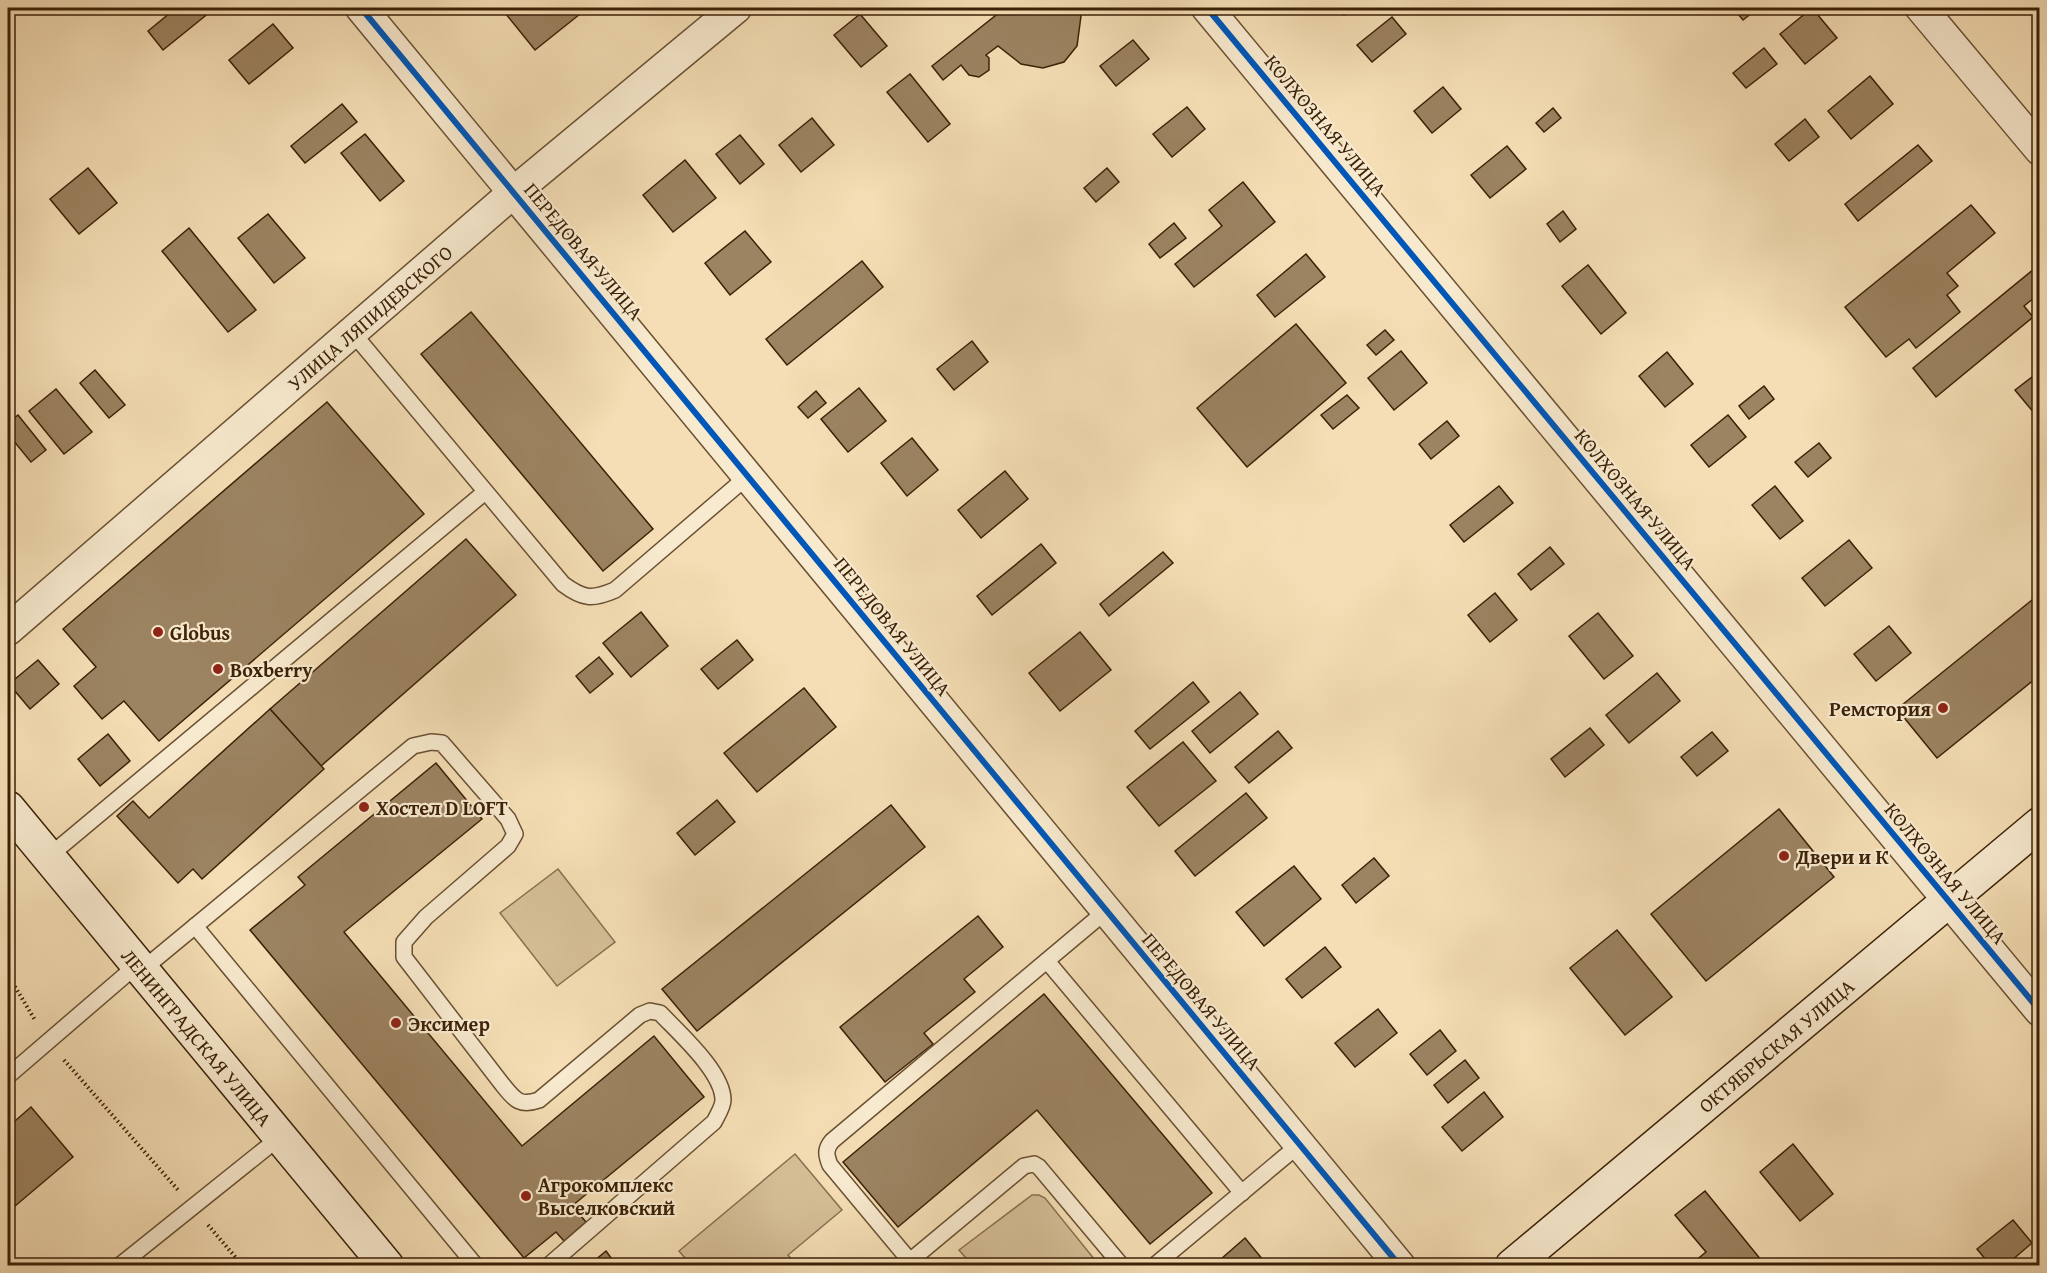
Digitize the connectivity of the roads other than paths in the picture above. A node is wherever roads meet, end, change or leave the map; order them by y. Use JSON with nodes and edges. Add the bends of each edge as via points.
{"nodes":[{"id":1,"x":362,"y":8,"type":"edge"},
{"id":2,"x":736,"y":8,"type":"edge"},
{"id":3,"x":1207,"y":8,"type":"edge"},
{"id":4,"x":1921,"y":8,"type":"edge"},
{"id":5,"x":2040,"y":150,"type":"edge"},
{"id":6,"x":514,"y":192,"type":"junction"},
{"id":7,"x":352,"y":332,"type":"junction"},
{"id":8,"x":748,"y":476,"type":"junction"},
{"id":9,"x":485,"y":492,"type":"junction"},
{"id":10,"x":8,"y":630,"type":"edge"},
{"id":11,"x":8,"y":808,"type":"edge"},
{"id":12,"x":2040,"y":824,"type":"edge"},
{"id":13,"x":48,"y":857,"type":"junction"},
{"id":14,"x":1948,"y":900,"type":"junction"},
{"id":15,"x":1106,"y":911,"type":"junction"},
{"id":16,"x":195,"y":926,"type":"junction"},
{"id":17,"x":1047,"y":961,"type":"junction"},
{"id":18,"x":139,"y":967,"type":"junction"},
{"id":19,"x":2040,"y":1011,"type":"edge"},
{"id":20,"x":8,"y":1076,"type":"edge"},
{"id":21,"x":279,"y":1137,"type":"junction"},
{"id":22,"x":1300,"y":1144,"type":"junction"},
{"id":23,"x":1242,"y":1193,"type":"junction"},
{"id":24,"x":913,"y":1263,"type":"edge"},
{"id":25,"x":119,"y":1266,"type":"edge"},
{"id":26,"x":387,"y":1266,"type":"edge"},
{"id":27,"x":476,"y":1266,"type":"edge"},
{"id":28,"x":548,"y":1266,"type":"edge"},
{"id":29,"x":1122,"y":1266,"type":"edge"},
{"id":30,"x":1154,"y":1266,"type":"edge"},
{"id":31,"x":1400,"y":1266,"type":"edge"},
{"id":32,"x":1512,"y":1266,"type":"edge"}],
"edges":[{"from":1,"to":6,"type":"street","name":"ПЕРЕДОВАЯ УЛИЦА"},
{"from":2,"to":6,"type":"street","name":"УЛИЦА ЛЯПИДЕВСКОГО"},
{"from":3,"to":14,"type":"street","name":"КОЛХОЗНАЯ УЛИЦА"},
{"from":4,"to":5,"type":"street"},
{"from":6,"to":7,"type":"street","name":"УЛИЦА ЛЯПИДЕВСКОГО"},
{"from":6,"to":8,"type":"street","name":"ПЕРЕДОВАЯ УЛИЦА"},
{"from":7,"to":9,"type":"lane"},
{"from":7,"to":10,"type":"street","name":"УЛИЦА ЛЯПИДЕВСКОГО"},
{"from":8,"to":9,"type":"lane","via":[[615,590],[598,598],[578,595],[563,585]]},
{"from":8,"to":15,"type":"street","name":"ПЕРЕДОВАЯ УЛИЦА"},
{"from":9,"to":13,"type":"lane"},
{"from":11,"to":13,"type":"main road","name":"ЛЕНИНГРАДСКАЯ УЛИЦА"},
{"from":12,"to":14,"type":"main road","name":"ОКТЯБРЬСКАЯ УЛИЦА"},
{"from":13,"to":18,"type":"main road","name":"ЛЕНИНГРАДСКАЯ УЛИЦА"},
{"from":14,"to":19,"type":"street","name":"КОЛХОЗНАЯ УЛИЦА"},
{"from":14,"to":32,"type":"main road","name":"ОКТЯБРЬСКАЯ УЛИЦА"},
{"from":15,"to":17,"type":"lane"},
{"from":15,"to":22,"type":"street","name":"ПЕРЕДОВАЯ УЛИЦА"},
{"from":16,"to":18,"type":"lane"},
{"from":16,"to":27,"type":"lane"},
{"from":16,"to":28,"type":"lane","via":[[414,746],[442,743],[508,819],[514,834],[508,846],[426,917],[404,942],[404,957],[502,1084],[515,1100],[528,1104],[539,1100],[640,1015],[650,1011],[660,1013],[708,1066],[719,1083],[723,1101],[714,1122]]},
{"from":17,"to":23,"type":"lane"},
{"from":17,"to":24,"type":"lane","via":[[827,1147],[830,1165]]},
{"from":18,"to":20,"type":"lane"},
{"from":18,"to":21,"type":"main road","name":"ЛЕНИНГРАДСКАЯ УЛИЦА"},
{"from":21,"to":25,"type":"lane"},
{"from":21,"to":26,"type":"main road","name":"ЛЕНИНГРАДСКАЯ УЛИЦА"},
{"from":22,"to":23,"type":"lane"},
{"from":22,"to":31,"type":"street","name":"ПЕРЕДОВАЯ УЛИЦА"},
{"from":23,"to":30,"type":"lane"},
{"from":24,"to":29,"type":"lane","via":[[1024,1166],[1034,1164]]}]}
